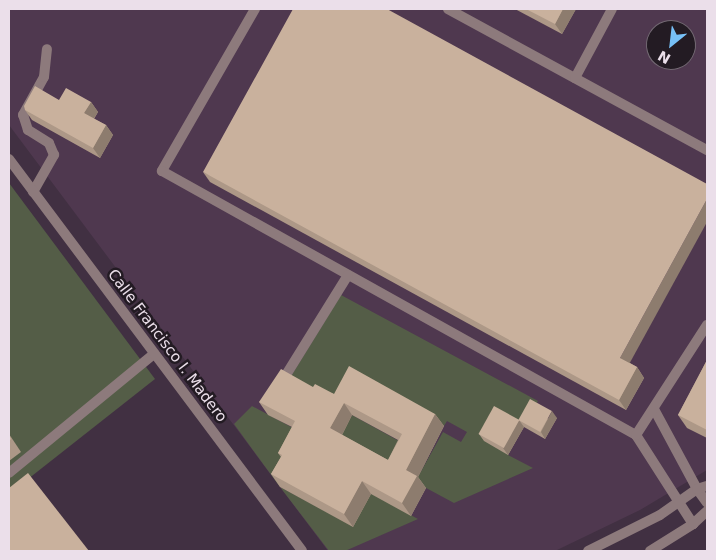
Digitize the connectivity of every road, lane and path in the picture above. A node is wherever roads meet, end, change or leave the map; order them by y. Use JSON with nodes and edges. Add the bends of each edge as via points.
{"nodes":[{"id":1,"x":255,"y":9,"type":"edge"},
{"id":2,"x":448,"y":9,"type":"edge"},
{"id":3,"x":612,"y":9,"type":"edge"},
{"id":4,"x":47,"y":49,"type":"dead end"},
{"id":5,"x":575,"y":78,"type":"junction"},
{"id":6,"x":707,"y":150,"type":"edge"},
{"id":7,"x":9,"y":159,"type":"edge"},
{"id":8,"x":33,"y":192,"type":"junction"},
{"id":9,"x":348,"y":275,"type":"junction"},
{"id":10,"x":707,"y":325,"type":"edge"},
{"id":11,"x":154,"y":354,"type":"junction"},
{"id":12,"x":278,"y":389,"type":"edge"},
{"id":13,"x":654,"y":409,"type":"junction"},
{"id":14,"x":636,"y":435,"type":"junction"},
{"id":15,"x":9,"y":473,"type":"edge"},
{"id":16,"x":702,"y":488,"type":"edge"},
{"id":17,"x":679,"y":502,"type":"junction"},
{"id":18,"x":707,"y":503,"type":"edge"},
{"id":19,"x":707,"y":511,"type":"edge"},
{"id":20,"x":693,"y":524,"type":"junction"},
{"id":21,"x":302,"y":551,"type":"edge"},
{"id":22,"x":588,"y":551,"type":"edge"},
{"id":23,"x":650,"y":551,"type":"edge"}],
"edges":[{"from":1,"to":9,"type":"street","via":[[162,171]]},
{"from":2,"to":5,"type":"street"},
{"from":3,"to":5,"type":"street"},
{"from":4,"to":8,"type":"street","via":[[44,77],[23,115],[28,130],[49,143],[54,155]]},
{"from":5,"to":6,"type":"street"},
{"from":7,"to":8,"type":"street","name":"Calle Francisco I. Madero"},
{"from":8,"to":11,"type":"street","name":"Calle Francisco I. Madero"},
{"from":9,"to":12,"type":"street"},
{"from":9,"to":14,"type":"street"},
{"from":10,"to":13,"type":"street"},
{"from":11,"to":15,"type":"street"},
{"from":11,"to":21,"type":"street","name":"Calle Francisco I. Madero"},
{"from":13,"to":14,"type":"street"},
{"from":13,"to":16,"type":"street"},
{"from":14,"to":17,"type":"street"},
{"from":16,"to":17,"type":"street"},
{"from":16,"to":18,"type":"street"},
{"from":17,"to":20,"type":"street"},
{"from":17,"to":22,"type":"street"},
{"from":19,"to":20,"type":"street"},
{"from":20,"to":23,"type":"street"}]}
